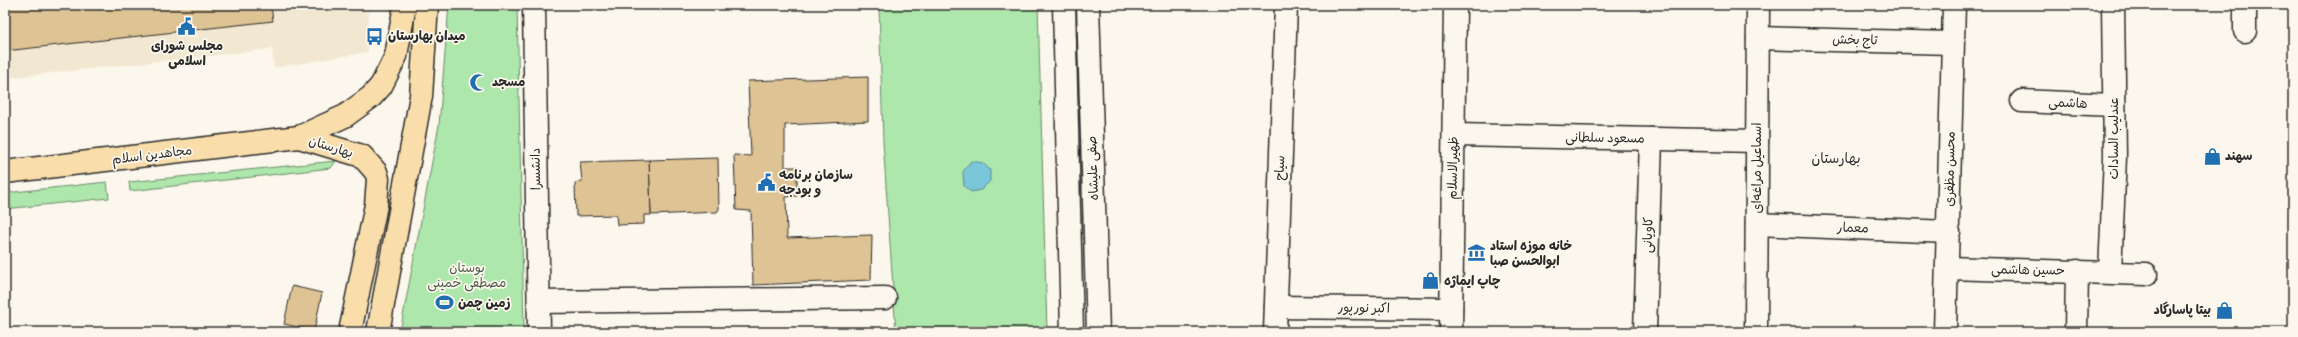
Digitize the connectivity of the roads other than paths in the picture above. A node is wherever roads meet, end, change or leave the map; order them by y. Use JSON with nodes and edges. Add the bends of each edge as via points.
{"nodes":[{"id":1,"x":405,"y":5,"type":"edge"},
{"id":2,"x":427,"y":5,"type":"edge"},
{"id":3,"x":534,"y":5,"type":"edge"},
{"id":4,"x":1064,"y":5,"type":"edge"},
{"id":5,"x":1088,"y":5,"type":"edge"},
{"id":6,"x":1286,"y":5,"type":"edge"},
{"id":7,"x":1455,"y":5,"type":"edge"},
{"id":8,"x":1758,"y":5,"type":"edge"},
{"id":9,"x":1954,"y":5,"type":"edge"},
{"id":10,"x":2113,"y":5,"type":"edge"},
{"id":11,"x":2245,"y":5,"type":"edge"},
{"id":12,"x":2245,"y":31,"type":"dead end"},
{"id":13,"x":1758,"y":38,"type":"junction"},
{"id":14,"x":1952,"y":43,"type":"junction"},
{"id":15,"x":2022,"y":101,"type":"dead end"},
{"id":16,"x":2113,"y":105,"type":"junction"},
{"id":17,"x":1454,"y":135,"type":"junction"},
{"id":18,"x":299,"y":137,"type":"junction"},
{"id":19,"x":1651,"y":139,"type":"junction"},
{"id":20,"x":1757,"y":141,"type":"junction"},
{"id":21,"x":5,"y":172,"type":"edge"},
{"id":22,"x":1757,"y":224,"type":"junction"},
{"id":23,"x":1949,"y":232,"type":"junction"},
{"id":24,"x":1947,"y":268,"type":"junction"},
{"id":25,"x":2078,"y":271,"type":"junction"},
{"id":26,"x":2110,"y":272,"type":"junction"},
{"id":27,"x":2146,"y":274,"type":"dead end"},
{"id":28,"x":885,"y":298,"type":"dead end"},
{"id":29,"x":538,"y":302,"type":"junction"},
{"id":30,"x":1276,"y":307,"type":"junction"},
{"id":31,"x":1452,"y":309,"type":"junction"},
{"id":32,"x":350,"y":332,"type":"edge"},
{"id":33,"x":378,"y":332,"type":"edge"},
{"id":34,"x":539,"y":332,"type":"edge"},
{"id":35,"x":1072,"y":332,"type":"edge"},
{"id":36,"x":1098,"y":332,"type":"edge"},
{"id":37,"x":1275,"y":332,"type":"edge"},
{"id":38,"x":1451,"y":332,"type":"edge"},
{"id":39,"x":1645,"y":332,"type":"edge"},
{"id":40,"x":1756,"y":332,"type":"edge"},
{"id":41,"x":1945,"y":332,"type":"edge"},
{"id":42,"x":2076,"y":332,"type":"edge"}],
"edges":[{"from":1,"to":18,"type":"main road","name":"بهارستان","via":[[396,56],[381,86],[359,107],[345,116]]},
{"from":2,"to":33,"type":"main road","via":[[421,96]]},
{"from":3,"to":29,"type":"street","name":"دانشسرا"},
{"from":4,"to":35,"type":"street","name":"صفی علیشاه"},
{"from":5,"to":36,"type":"street","name":"صفی علیشاه"},
{"from":6,"to":30,"type":"street","name":"سیاح"},
{"from":7,"to":17,"type":"street","name":"ظهیرالاسلام"},
{"from":8,"to":13,"type":"street","name":"اسماعیل مراغه‌ای"},
{"from":9,"to":14,"type":"street","name":"محسن مظفری"},
{"from":10,"to":16,"type":"street","name":"عندلیب السادات"},
{"from":11,"to":12,"type":"street"},
{"from":13,"to":14,"type":"street","name":"تاج بخش"},
{"from":13,"to":20,"type":"street","name":"اسماعیل مراغه‌ای"},
{"from":14,"to":23,"type":"street","name":"محسن مظفری"},
{"from":15,"to":16,"type":"street","name":"هاشمی"},
{"from":16,"to":26,"type":"street","name":"عندلیب السادات","via":[[2115,157]]},
{"from":17,"to":19,"type":"street","name":"مسعود سلطانی"},
{"from":17,"to":31,"type":"street","name":"ظهیرالاسلام"},
{"from":18,"to":21,"type":"main road","name":"مجاهدین اسلام"},
{"from":18,"to":32,"type":"main road","name":"بهارستان","via":[[362,156],[376,172],[378,179],[376,205]]},
{"from":19,"to":20,"type":"street","name":"مسعود سلطانی"},
{"from":19,"to":39,"type":"street","name":"کاویانی"},
{"from":20,"to":22,"type":"street","name":"اسماعیل مراغه‌ای"},
{"from":22,"to":23,"type":"street","name":"معمار"},
{"from":22,"to":40,"type":"street","name":"اسماعیل مراغه‌ای"},
{"from":23,"to":24,"type":"street","name":"محسن مظفری"},
{"from":24,"to":25,"type":"street","name":"حسین هاشمی"},
{"from":24,"to":41,"type":"street","name":"محسن مظفری"},
{"from":25,"to":26,"type":"street","name":"حسین هاشمی"},
{"from":25,"to":42,"type":"street"},
{"from":26,"to":27,"type":"street","name":"حسین هاشمی"},
{"from":28,"to":29,"type":"street"},
{"from":29,"to":34,"type":"street","name":"دانشسرا"},
{"from":30,"to":31,"type":"street","name":"اکبر نورپور"},
{"from":30,"to":37,"type":"street","name":"سیاح"},
{"from":31,"to":38,"type":"street","name":"ظهیرالاسلام"}]}
